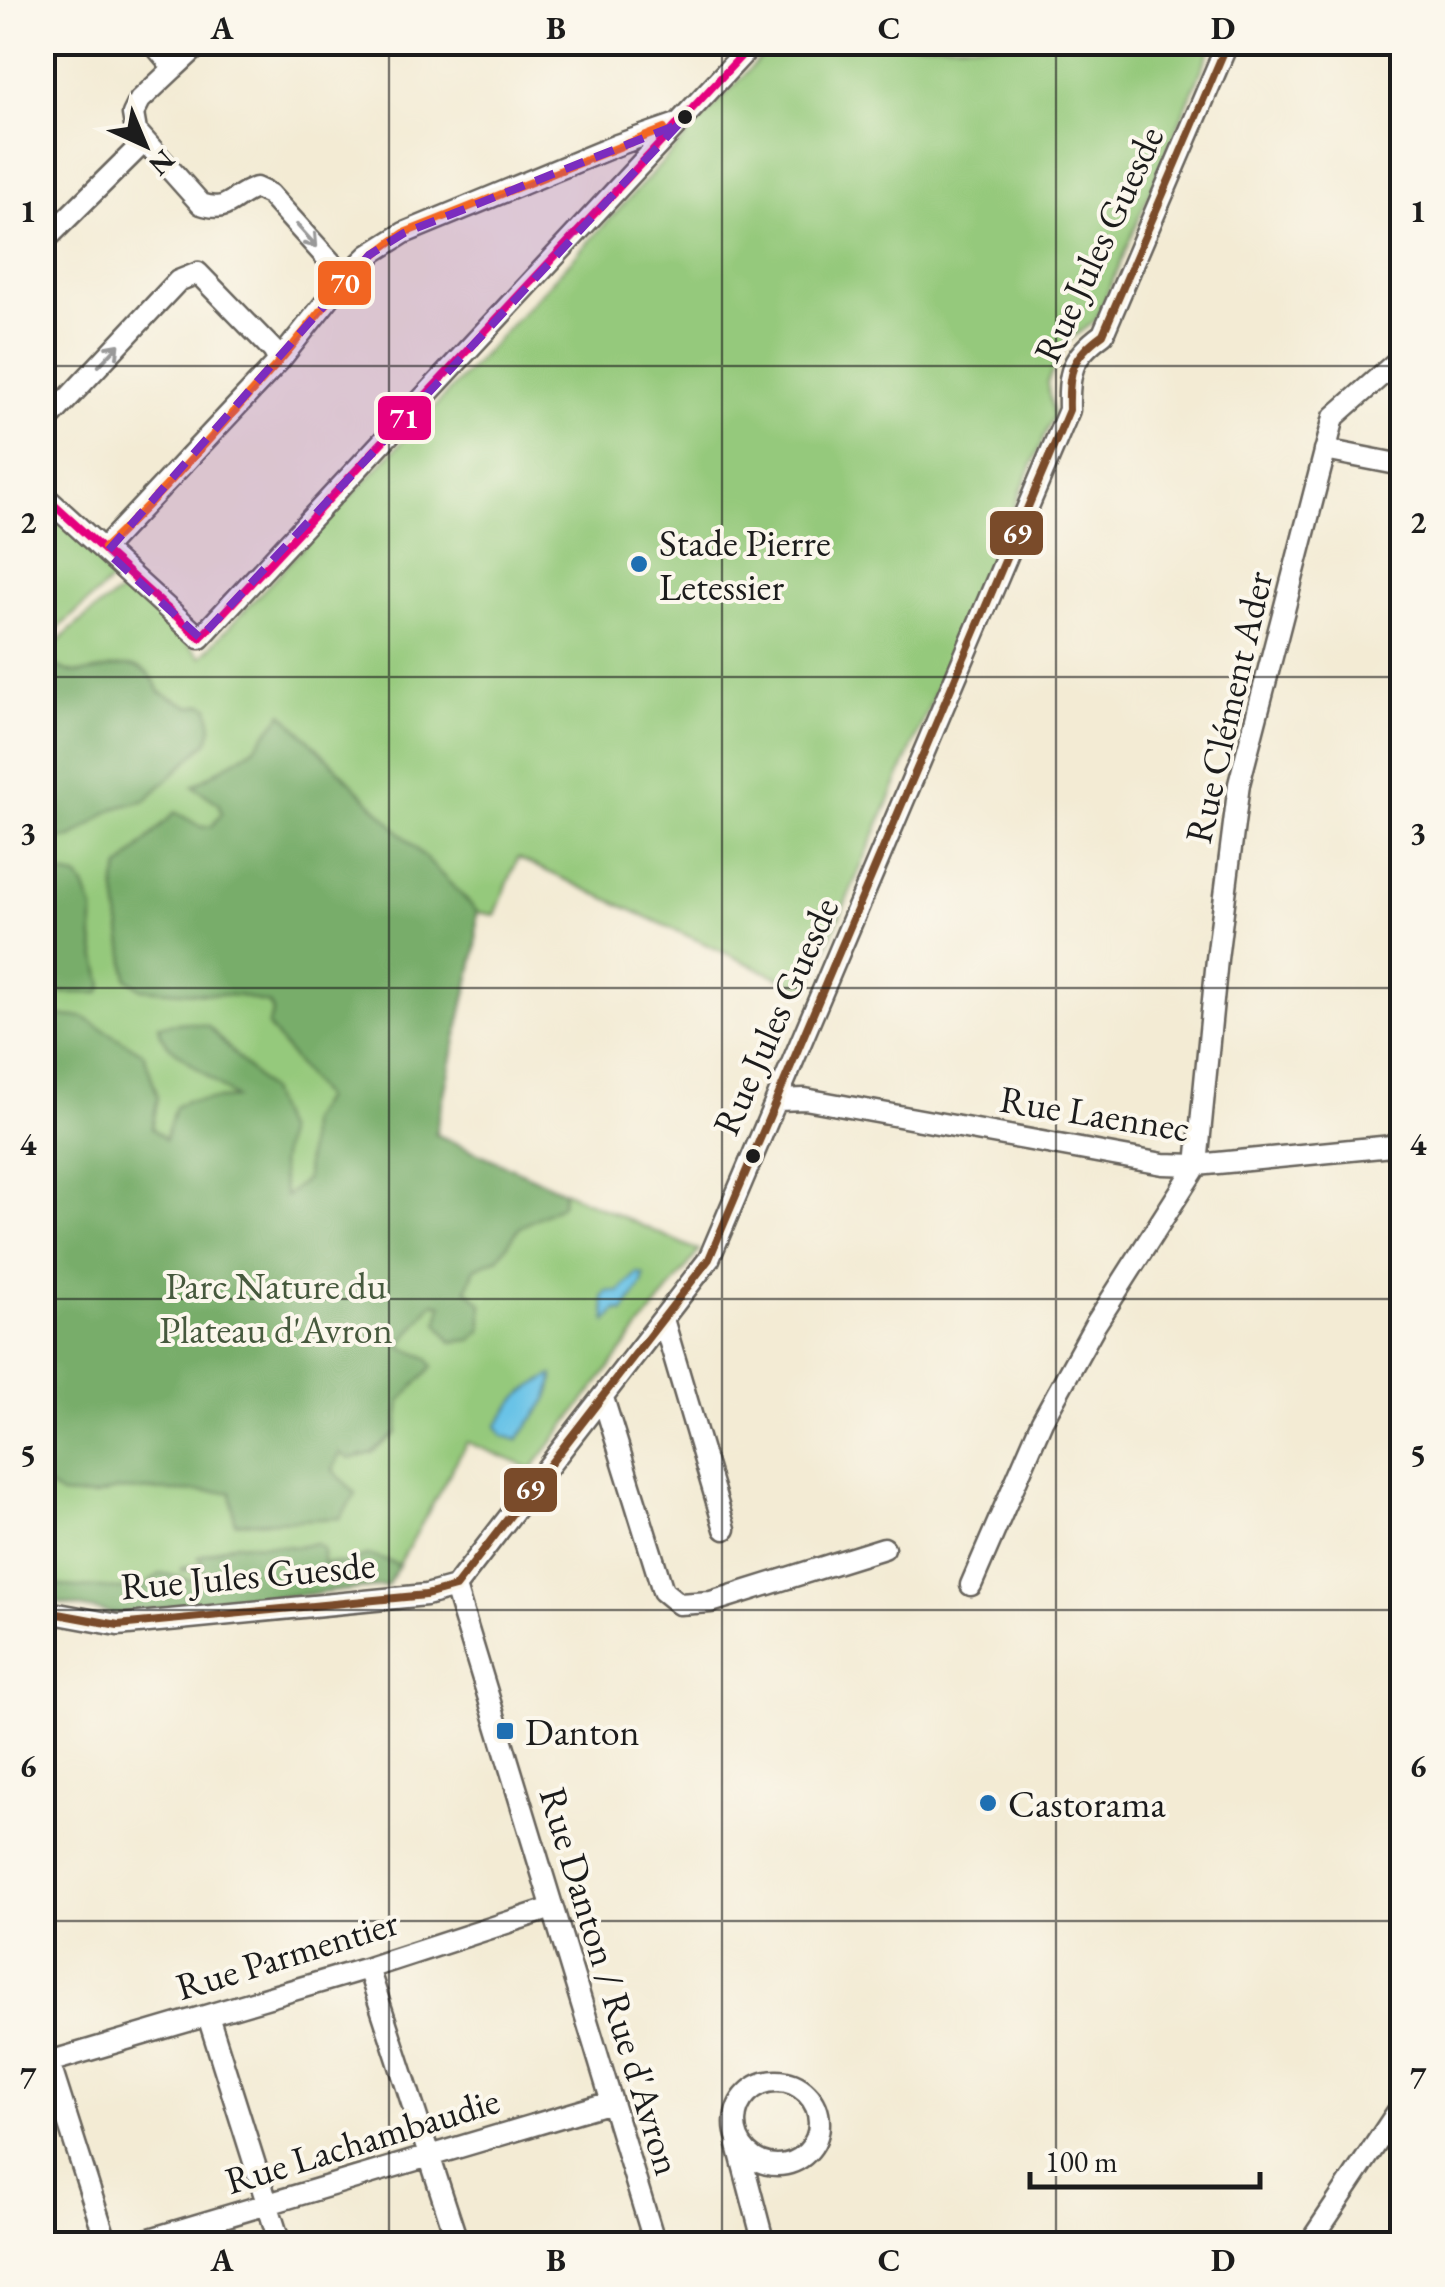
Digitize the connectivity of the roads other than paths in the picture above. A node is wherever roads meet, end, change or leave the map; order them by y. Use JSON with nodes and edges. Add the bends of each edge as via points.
{"nodes":[{"id":1,"x":152,"y":42,"type":"edge"},
{"id":2,"x":202,"y":42,"type":"edge"},
{"id":3,"x":240,"y":42,"type":"edge"},
{"id":4,"x":250,"y":42,"type":"edge"},
{"id":5,"x":754,"y":42,"type":"edge"},
{"id":6,"x":1228,"y":42,"type":"edge"},
{"id":7,"x":174,"y":68,"type":"junction"},
{"id":8,"x":678,"y":124,"type":"junction"},
{"id":9,"x":145,"y":141,"type":"junction"},
{"id":10,"x":42,"y":243,"type":"edge"},
{"id":11,"x":345,"y":278,"type":"junction"},
{"id":12,"x":1402,"y":358,"type":"edge"},
{"id":13,"x":279,"y":361,"type":"junction"},
{"id":14,"x":42,"y":426,"type":"edge"},
{"id":15,"x":1326,"y":450,"type":"junction"},
{"id":16,"x":1402,"y":465,"type":"edge"},
{"id":17,"x":42,"y":494,"type":"edge"},
{"id":18,"x":105,"y":550,"type":"junction"},
{"id":19,"x":778,"y":1100,"type":"junction"},
{"id":20,"x":1402,"y":1146,"type":"edge"},
{"id":21,"x":1197,"y":1166,"type":"junction"},
{"id":22,"x":663,"y":1319,"type":"junction"},
{"id":23,"x":603,"y":1398,"type":"junction"},
{"id":24,"x":725,"y":1529,"type":"dead end"},
{"id":25,"x":884,"y":1548,"type":"dead end"},
{"id":26,"x":970,"y":1585,"type":"dead end"},
{"id":27,"x":455,"y":1587,"type":"junction"},
{"id":28,"x":42,"y":1611,"type":"edge"},
{"id":29,"x":552,"y":1908,"type":"junction"},
{"id":30,"x":368,"y":1968,"type":"junction"},
{"id":31,"x":208,"y":2016,"type":"junction"},
{"id":32,"x":46,"y":2063,"type":"edge"},
{"id":33,"x":611,"y":2102,"type":"junction"},
{"id":34,"x":1402,"y":2105,"type":"edge"},
{"id":35,"x":736,"y":2136,"type":"junction"},
{"id":36,"x":431,"y":2155,"type":"junction"},
{"id":37,"x":778,"y":2165,"type":"junction"},
{"id":38,"x":754,"y":2200,"type":"junction"},
{"id":39,"x":268,"y":2205,"type":"junction"},
{"id":40,"x":107,"y":2244,"type":"edge"},
{"id":41,"x":133,"y":2244,"type":"edge"},
{"id":42,"x":280,"y":2244,"type":"edge"},
{"id":43,"x":458,"y":2244,"type":"edge"},
{"id":44,"x":655,"y":2244,"type":"edge"},
{"id":45,"x":764,"y":2244,"type":"edge"},
{"id":46,"x":1309,"y":2244,"type":"edge"}],
"edges":[{"from":1,"to":7,"type":"street"},
{"from":2,"to":7,"type":"street"},
{"from":3,"to":4,"type":"street"},
{"from":5,"to":8,"type":"street"},
{"from":6,"to":19,"type":"street","name":"Rue Jules Guesde","via":[[1104,334],[1071,367],[1069,410]]},
{"from":7,"to":9,"type":"street","via":[[133,114]]},
{"from":8,"to":11,"type":"street","via":[[404,233]]},
{"from":8,"to":18,"type":"street","via":[[200,638]]},
{"from":9,"to":10,"type":"street"},
{"from":9,"to":11,"type":"street","one_way":true,"via":[[200,204],[215,209],[256,188],[269,194]]},
{"from":11,"to":13,"type":"street"},
{"from":12,"to":15,"type":"street","name":"Rue Clément Ader","via":[[1334,417]]},
{"from":14,"to":13,"type":"street","one_way":true,"via":[[178,282],[198,273]]},
{"from":13,"to":18,"type":"street"},
{"from":15,"to":16,"type":"street"},
{"from":15,"to":21,"type":"street","name":"Rue Clément Ader","via":[[1238,784]]},
{"from":17,"to":18,"type":"street"},
{"from":19,"to":21,"type":"street","name":"Rue Laennec","via":[[805,1099]]},
{"from":19,"to":22,"type":"street","name":"Rue Jules Guesde","via":[[709,1260]]},
{"from":20,"to":21,"type":"street","name":"Rue Laennec"},
{"from":21,"to":26,"type":"street","via":[[1042,1421]]},
{"from":22,"to":23,"type":"street","name":"Rue Jules Guesde"},
{"from":22,"to":24,"type":"street"},
{"from":23,"to":25,"type":"street","via":[[663,1591],[678,1604],[710,1602]]},
{"from":23,"to":27,"type":"street","name":"Rue Jules Guesde"},
{"from":27,"to":28,"type":"street","name":"Rue Jules Guesde","via":[[118,1624]]},
{"from":27,"to":29,"type":"street","name":"Rue Danton / Rue d'Avron"},
{"from":29,"to":30,"type":"street","name":"Rue Parmentier"},
{"from":29,"to":33,"type":"street","name":"Rue Danton / Rue d'Avron"},
{"from":30,"to":31,"type":"street","name":"Rue Parmentier"},
{"from":30,"to":36,"type":"street"},
{"from":31,"to":32,"type":"street","name":"Rue Parmentier"},
{"from":31,"to":39,"type":"street"},
{"from":32,"to":40,"type":"street"},
{"from":33,"to":36,"type":"street","name":"Rue Lachambaudie"},
{"from":33,"to":44,"type":"street","name":"Rue Danton / Rue d'Avron"},
{"from":34,"to":46,"type":"street"},
{"from":35,"to":37,"type":"street","via":[[753,2158]]},
{"from":35,"to":37,"type":"street","via":[[736,2108],[755,2086],[784,2080],[798,2086],[816,2105],[817,2135],[802,2156]]},
{"from":35,"to":38,"type":"street"},
{"from":36,"to":39,"type":"street","name":"Rue Lachambaudie"},
{"from":36,"to":43,"type":"street"},
{"from":37,"to":38,"type":"street","via":[[757,2185]]},
{"from":38,"to":45,"type":"street"},
{"from":39,"to":41,"type":"street","name":"Rue Lachambaudie"},
{"from":39,"to":42,"type":"street"}]}
